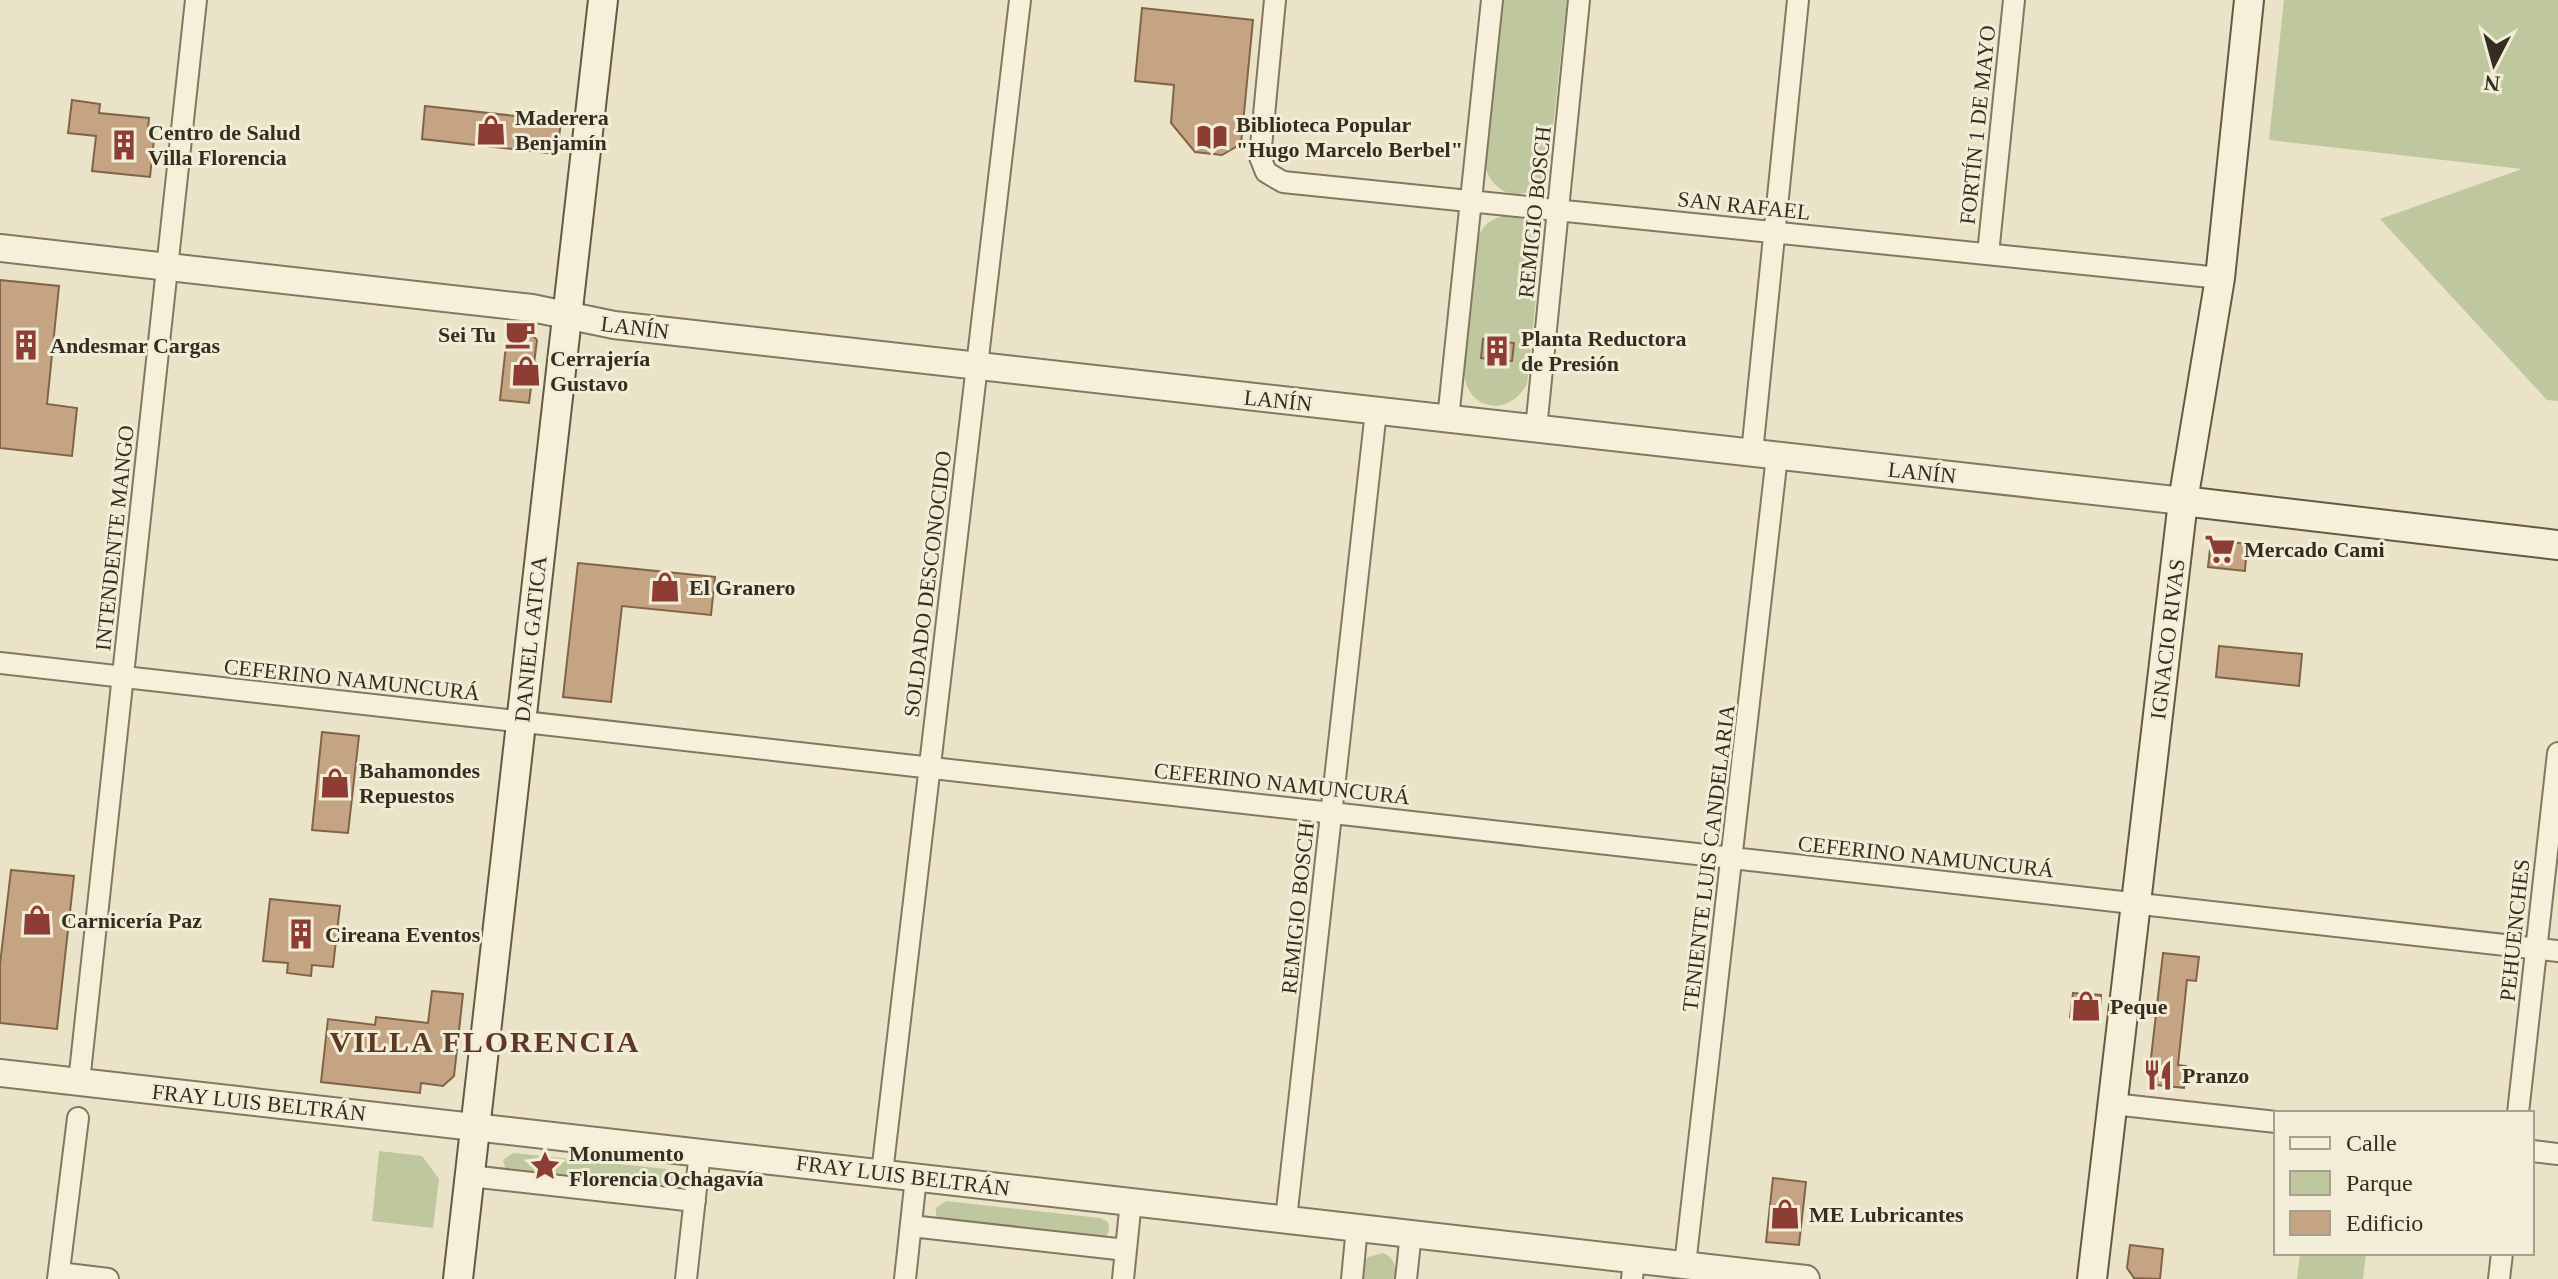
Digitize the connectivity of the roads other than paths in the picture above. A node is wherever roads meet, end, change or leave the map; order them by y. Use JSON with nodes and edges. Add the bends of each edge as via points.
{"nodes":[{"id":1,"x":196,"y":0,"type":"edge"},
{"id":2,"x":603,"y":0,"type":"edge"},
{"id":3,"x":1020,"y":0,"type":"edge"},
{"id":4,"x":1275,"y":0,"type":"edge"},
{"id":5,"x":1492,"y":0,"type":"edge"},
{"id":6,"x":1579,"y":0,"type":"edge"},
{"id":7,"x":1798,"y":0,"type":"edge"},
{"id":8,"x":2014,"y":0,"type":"edge"},
{"id":9,"x":2249,"y":0,"type":"edge"},
{"id":10,"x":1471,"y":202,"type":"junction"},
{"id":11,"x":1558,"y":211,"type":"junction"},
{"id":12,"x":1775,"y":233,"type":"junction"},
{"id":13,"x":0,"y":248,"type":"edge"},
{"id":14,"x":1988,"y":254,"type":"junction"},
{"id":15,"x":167,"y":266,"type":"junction"},
{"id":16,"x":2220,"y":278,"type":"junction"},
{"id":17,"x":567,"y":315,"type":"junction"},
{"id":18,"x":976,"y":366,"type":"junction"},
{"id":19,"x":1376,"y":411,"type":"junction"},
{"id":20,"x":1448,"y":419,"type":"junction"},
{"id":21,"x":1536,"y":429,"type":"junction"},
{"id":22,"x":1765,"y":454,"type":"junction"},
{"id":23,"x":2183,"y":501,"type":"junction"},
{"id":24,"x":2558,"y":545,"type":"edge"},
{"id":25,"x":0,"y":663,"type":"edge"},
{"id":26,"x":123,"y":677,"type":"junction"},
{"id":27,"x":521,"y":722,"type":"junction"},
{"id":28,"x":2558,"y":753,"type":"edge"},
{"id":29,"x":929,"y":768,"type":"junction"},
{"id":30,"x":1331,"y":813,"type":"junction"},
{"id":31,"x":1732,"y":858,"type":"junction"},
{"id":32,"x":2136,"y":903,"type":"junction"},
{"id":33,"x":2536,"y":948,"type":"junction"},
{"id":34,"x":2558,"y":951,"type":"edge"},
{"id":35,"x":0,"y":1073,"type":"edge"},
{"id":36,"x":79,"y":1082,"type":"junction"},
{"id":37,"x":2113,"y":1104,"type":"junction"},
{"id":38,"x":2518,"y":1111,"type":"edge"},
{"id":39,"x":78,"y":1118,"type":"dead end"},
{"id":40,"x":2274,"y":1122,"type":"edge"},
{"id":41,"x":476,"y":1127,"type":"junction"},
{"id":42,"x":2534,"y":1151,"type":"edge"},
{"id":43,"x":700,"y":1152,"type":"junction"},
{"id":44,"x":2558,"y":1154,"type":"edge"},
{"id":45,"x":882,"y":1173,"type":"junction"},
{"id":46,"x":470,"y":1176,"type":"junction"},
{"id":47,"x":916,"y":1177,"type":"junction"},
{"id":48,"x":695,"y":1201,"type":"junction"},
{"id":49,"x":1131,"y":1201,"type":"junction"},
{"id":50,"x":1286,"y":1219,"type":"junction"},
{"id":51,"x":911,"y":1226,"type":"junction"},
{"id":52,"x":1357,"y":1227,"type":"junction"},
{"id":53,"x":1411,"y":1233,"type":"junction"},
{"id":54,"x":1126,"y":1250,"type":"junction"},
{"id":55,"x":2502,"y":1255,"type":"edge"},
{"id":56,"x":1685,"y":1265,"type":"junction"},
{"id":57,"x":1633,"y":1269,"type":"edge"},
{"id":58,"x":59,"y":1276,"type":"edge"},
{"id":59,"x":108,"y":1279,"type":"edge"},
{"id":60,"x":458,"y":1279,"type":"edge"},
{"id":61,"x":686,"y":1279,"type":"edge"},
{"id":62,"x":905,"y":1279,"type":"edge"},
{"id":63,"x":1123,"y":1279,"type":"edge"},
{"id":64,"x":1352,"y":1279,"type":"edge"},
{"id":65,"x":1406,"y":1279,"type":"edge"},
{"id":66,"x":1806,"y":1279,"type":"edge"},
{"id":67,"x":2092,"y":1279,"type":"edge"},
{"id":68,"x":2499,"y":1279,"type":"edge"}],
"edges":[{"from":1,"to":15,"type":"street","name":"INTENDENTE MANGO"},
{"from":2,"to":17,"type":"main road","name":"DANIEL GATICA"},
{"from":3,"to":18,"type":"street","name":"SOLDADO DESCONOCIDO"},
{"from":4,"to":10,"type":"street","name":"SAN RAFAEL","via":[[1260,148],[1266,172],[1292,184]]},
{"from":5,"to":10,"type":"street"},
{"from":6,"to":11,"type":"street","name":"REMIGIO BOSCH"},
{"from":7,"to":12,"type":"street","name":"TENIENTE LUIS CANDELARIA"},
{"from":8,"to":14,"type":"street","name":"FORTÍN 1 DE MAYO"},
{"from":9,"to":16,"type":"main road","name":"IGNACIO RIVAS"},
{"from":10,"to":11,"type":"street","name":"SAN RAFAEL"},
{"from":10,"to":20,"type":"street"},
{"from":11,"to":12,"type":"street","name":"SAN RAFAEL"},
{"from":11,"to":21,"type":"street","name":"REMIGIO BOSCH"},
{"from":12,"to":14,"type":"street","name":"SAN RAFAEL"},
{"from":12,"to":22,"type":"street","name":"TENIENTE LUIS CANDELARIA"},
{"from":13,"to":15,"type":"street","name":"LANÍN"},
{"from":14,"to":16,"type":"street","name":"SAN RAFAEL"},
{"from":15,"to":17,"type":"street","name":"LANÍN"},
{"from":15,"to":26,"type":"street","name":"INTENDENTE MANGO"},
{"from":16,"to":23,"type":"main road","name":"IGNACIO RIVAS"},
{"from":17,"to":18,"type":"street","name":"LANÍN","via":[[614,325]]},
{"from":17,"to":27,"type":"main road","name":"DANIEL GATICA"},
{"from":18,"to":19,"type":"street","name":"LANÍN"},
{"from":18,"to":29,"type":"street","name":"SOLDADO DESCONOCIDO"},
{"from":19,"to":20,"type":"street","name":"LANÍN"},
{"from":19,"to":30,"type":"street","name":"REMIGIO BOSCH"},
{"from":20,"to":21,"type":"street","name":"LANÍN"},
{"from":21,"to":22,"type":"street","name":"LANÍN"},
{"from":22,"to":23,"type":"street","name":"LANÍN"},
{"from":22,"to":31,"type":"street","name":"TENIENTE LUIS CANDELARIA"},
{"from":23,"to":24,"type":"main road","name":"LANÍN"},
{"from":23,"to":32,"type":"main road","name":"IGNACIO RIVAS"},
{"from":25,"to":26,"type":"street","name":"CEFERINO NAMUNCURÁ"},
{"from":26,"to":27,"type":"street","name":"CEFERINO NAMUNCURÁ"},
{"from":26,"to":36,"type":"street","name":"INTENDENTE MANGO"},
{"from":27,"to":29,"type":"street","name":"CEFERINO NAMUNCURÁ"},
{"from":27,"to":41,"type":"main road","name":"DANIEL GATICA"},
{"from":28,"to":33,"type":"street","name":"PEHUENCHES"},
{"from":29,"to":30,"type":"street","name":"CEFERINO NAMUNCURÁ"},
{"from":29,"to":45,"type":"street","name":"SOLDADO DESCONOCIDO"},
{"from":30,"to":31,"type":"street","name":"CEFERINO NAMUNCURÁ"},
{"from":30,"to":50,"type":"street","name":"REMIGIO BOSCH"},
{"from":31,"to":32,"type":"street","name":"CEFERINO NAMUNCURÁ"},
{"from":31,"to":56,"type":"street","name":"TENIENTE LUIS CANDELARIA"},
{"from":32,"to":33,"type":"street","name":"CEFERINO NAMUNCURÁ"},
{"from":32,"to":37,"type":"main road","name":"IGNACIO RIVAS"},
{"from":33,"to":34,"type":"street","name":"CEFERINO NAMUNCURÁ"},
{"from":33,"to":38,"type":"street","name":"PEHUENCHES"},
{"from":35,"to":36,"type":"street","name":"FRAY LUIS BELTRÁN"},
{"from":36,"to":41,"type":"street","name":"FRAY LUIS BELTRÁN"},
{"from":37,"to":40,"type":"street"},
{"from":37,"to":67,"type":"main road","name":"IGNACIO RIVAS"},
{"from":39,"to":58,"type":"street"},
{"from":41,"to":43,"type":"street","name":"FRAY LUIS BELTRÁN"},
{"from":41,"to":46,"type":"main road","name":"DANIEL GATICA"},
{"from":42,"to":44,"type":"street"},
{"from":43,"to":45,"type":"street","name":"FRAY LUIS BELTRÁN"},
{"from":43,"to":48,"type":"street"},
{"from":45,"to":47,"type":"street","name":"FRAY LUIS BELTRÁN"},
{"from":46,"to":48,"type":"street"},
{"from":46,"to":60,"type":"main road","name":"DANIEL GATICA"},
{"from":47,"to":49,"type":"street","name":"FRAY LUIS BELTRÁN"},
{"from":47,"to":51,"type":"street"},
{"from":48,"to":61,"type":"street"},
{"from":49,"to":50,"type":"street","name":"FRAY LUIS BELTRÁN"},
{"from":49,"to":54,"type":"street"},
{"from":50,"to":52,"type":"street","name":"FRAY LUIS BELTRÁN"},
{"from":51,"to":54,"type":"street"},
{"from":51,"to":62,"type":"street"},
{"from":52,"to":53,"type":"street","name":"FRAY LUIS BELTRÁN"},
{"from":52,"to":64,"type":"street"},
{"from":53,"to":57,"type":"street","name":"FRAY LUIS BELTRÁN"},
{"from":53,"to":65,"type":"street"},
{"from":54,"to":63,"type":"street"},
{"from":55,"to":68,"type":"street"},
{"from":56,"to":57,"type":"street","name":"FRAY LUIS BELTRÁN"},
{"from":56,"to":66,"type":"street","name":"FRAY LUIS BELTRÁN"},
{"from":58,"to":59,"type":"street"}]}
